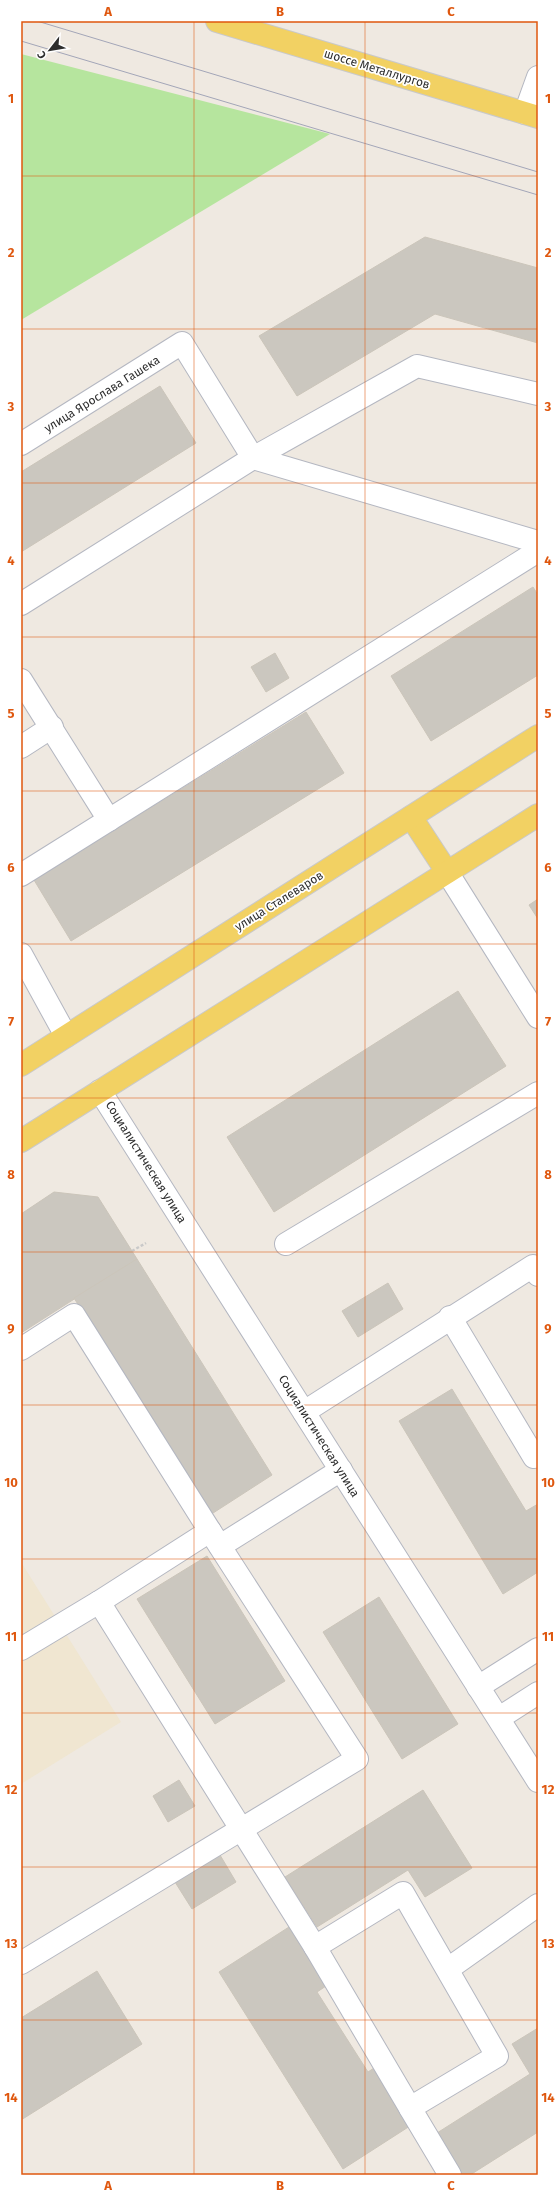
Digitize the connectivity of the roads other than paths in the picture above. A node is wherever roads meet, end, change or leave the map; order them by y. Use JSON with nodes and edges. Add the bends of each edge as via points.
{"nodes":[{"id":1,"x":217,"y":21,"type":"edge"},
{"id":2,"x":538,"y":77,"type":"edge"},
{"id":3,"x":532,"y":115,"type":"edge"},
{"id":4,"x":538,"y":394,"type":"edge"},
{"id":5,"x":21,"y":444,"type":"edge"},
{"id":6,"x":253,"y":458,"type":"junction"},
{"id":7,"x":538,"y":542,"type":"edge"},
{"id":8,"x":538,"y":551,"type":"edge"},
{"id":9,"x":21,"y":604,"type":"edge"},
{"id":10,"x":21,"y":680,"type":"edge"},
{"id":11,"x":52,"y":727,"type":"junction"},
{"id":12,"x":538,"y":736,"type":"edge"},
{"id":13,"x":21,"y":746,"type":"edge"},
{"id":14,"x":538,"y":815,"type":"edge"},
{"id":15,"x":411,"y":817,"type":"junction"},
{"id":16,"x":109,"y":820,"type":"junction"},
{"id":17,"x":447,"y":872,"type":"junction"},
{"id":18,"x":21,"y":875,"type":"edge"},
{"id":19,"x":21,"y":954,"type":"edge"},
{"id":20,"x":538,"y":1017,"type":"edge"},
{"id":21,"x":66,"y":1036,"type":"junction"},
{"id":22,"x":21,"y":1065,"type":"edge"},
{"id":23,"x":100,"y":1091,"type":"junction"},
{"id":24,"x":538,"y":1092,"type":"edge"},
{"id":25,"x":21,"y":1141,"type":"edge"},
{"id":26,"x":286,"y":1244,"type":"dead end"},
{"id":27,"x":538,"y":1274,"type":"edge"},
{"id":28,"x":450,"y":1317,"type":"junction"},
{"id":29,"x":21,"y":1349,"type":"edge"},
{"id":30,"x":304,"y":1412,"type":"junction"},
{"id":31,"x":538,"y":1454,"type":"edge"},
{"id":32,"x":341,"y":1470,"type":"junction"},
{"id":33,"x":215,"y":1539,"type":"junction"},
{"id":34,"x":99,"y":1602,"type":"junction"},
{"id":35,"x":21,"y":1649,"type":"edge"},
{"id":36,"x":538,"y":1649,"type":"edge"},
{"id":37,"x":478,"y":1687,"type":"junction"},
{"id":38,"x":538,"y":1693,"type":"edge"},
{"id":39,"x":498,"y":1718,"type":"junction"},
{"id":40,"x":538,"y":1781,"type":"edge"},
{"id":41,"x":241,"y":1829,"type":"junction"},
{"id":42,"x":538,"y":1905,"type":"edge"},
{"id":43,"x":315,"y":1947,"type":"junction"},
{"id":44,"x":21,"y":1963,"type":"edge"},
{"id":45,"x":448,"y":1969,"type":"junction"},
{"id":46,"x":410,"y":2108,"type":"junction"},
{"id":47,"x":450,"y":2175,"type":"edge"}],
"edges":[{"from":1,"to":3,"type":"main road","name":"шоссе Металлургов"},
{"from":2,"to":3,"type":"street"},
{"from":4,"to":6,"type":"street","via":[[417,366]]},
{"from":5,"to":6,"type":"street","name":"улица Ярослава Гашека","via":[[182,344]]},
{"from":6,"to":7,"type":"street"},
{"from":6,"to":9,"type":"street"},
{"from":8,"to":16,"type":"street"},
{"from":10,"to":11,"type":"street"},
{"from":11,"to":13,"type":"street"},
{"from":11,"to":16,"type":"street"},
{"from":12,"to":15,"type":"main road","name":"улица Сталеваров"},
{"from":14,"to":17,"type":"main road"},
{"from":15,"to":17,"type":"main road"},
{"from":15,"to":21,"type":"main road","name":"улица Сталеваров"},
{"from":16,"to":18,"type":"street"},
{"from":17,"to":20,"type":"street"},
{"from":17,"to":23,"type":"main road"},
{"from":19,"to":21,"type":"street"},
{"from":21,"to":22,"type":"main road","name":"улица Сталеваров"},
{"from":23,"to":25,"type":"main road"},
{"from":23,"to":30,"type":"street","name":"Социалистическая улица"},
{"from":24,"to":26,"type":"street"},
{"from":27,"to":28,"type":"street","via":[[533,1266]]},
{"from":28,"to":30,"type":"street"},
{"from":28,"to":31,"type":"street","via":[[534,1457]]},
{"from":29,"to":33,"type":"street","via":[[74,1315]]},
{"from":30,"to":32,"type":"street","name":"Социалистическая улица"},
{"from":32,"to":33,"type":"street"},
{"from":32,"to":37,"type":"street","name":"Социалистическая улица"},
{"from":33,"to":34,"type":"street"},
{"from":33,"to":41,"type":"street","via":[[357,1759]]},
{"from":34,"to":35,"type":"street"},
{"from":34,"to":41,"type":"street"},
{"from":36,"to":37,"type":"street"},
{"from":37,"to":39,"type":"street","name":"Социалистическая улица"},
{"from":38,"to":39,"type":"street"},
{"from":39,"to":40,"type":"street","name":"Социалистическая улица"},
{"from":41,"to":43,"type":"street"},
{"from":41,"to":44,"type":"street"},
{"from":42,"to":45,"type":"street"},
{"from":43,"to":45,"type":"street","via":[[403,1893]]},
{"from":43,"to":46,"type":"street"},
{"from":45,"to":46,"type":"street","via":[[497,2056]]},
{"from":46,"to":47,"type":"street"}]}
